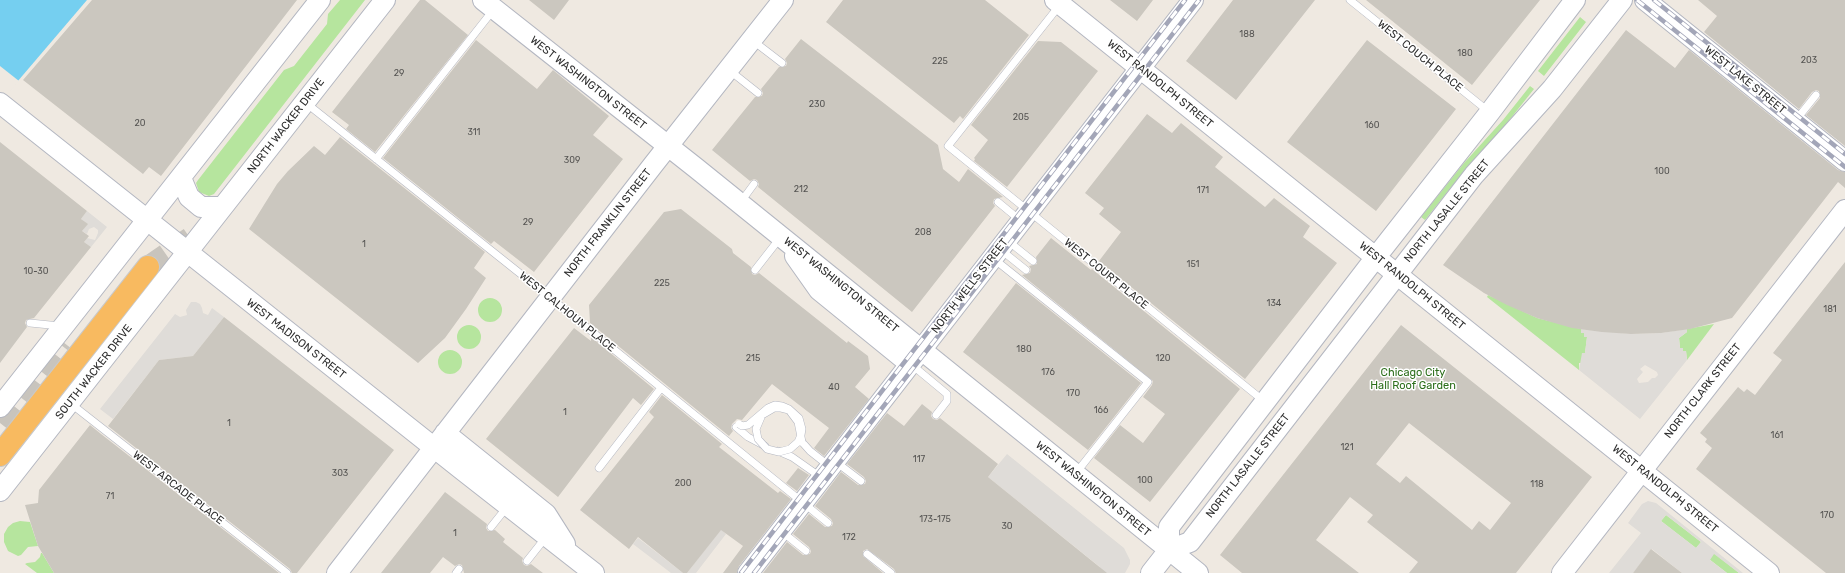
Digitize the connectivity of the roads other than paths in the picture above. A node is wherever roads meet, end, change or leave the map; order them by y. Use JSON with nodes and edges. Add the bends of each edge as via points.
{"nodes":[{"id":1,"x":320,"y":0,"type":"edge"},
{"id":2,"x":385,"y":0,"type":"edge"},
{"id":3,"x":1193,"y":0,"type":"edge"},
{"id":4,"x":1350,"y":0,"type":"edge"},
{"id":5,"x":1575,"y":0,"type":"edge"},
{"id":6,"x":1622,"y":0,"type":"edge"},
{"id":7,"x":1645,"y":0,"type":"edge"},
{"id":8,"x":488,"y":4,"type":"edge"},
{"id":9,"x":777,"y":4,"type":"edge"},
{"id":10,"x":1063,"y":5,"type":"edge"},
{"id":11,"x":752,"y":40,"type":"junction"},
{"id":12,"x":782,"y":64,"type":"dead end"},
{"id":13,"x":1140,"y":68,"type":"junction"},
{"id":14,"x":729,"y":69,"type":"junction"},
{"id":15,"x":758,"y":93,"type":"dead end"},
{"id":16,"x":1816,"y":95,"type":"dead end"},
{"id":17,"x":305,"y":102,"type":"junction"},
{"id":18,"x":4,"y":106,"type":"edge"},
{"id":19,"x":1490,"y":112,"type":"junction"},
{"id":20,"x":1796,"y":120,"type":"junction"},
{"id":21,"x":668,"y":146,"type":"junction"},
{"id":22,"x":376,"y":159,"type":"junction"},
{"id":23,"x":1845,"y":161,"type":"edge"},
{"id":24,"x":181,"y":178,"type":"junction"},
{"id":25,"x":754,"y":184,"type":"dead end"},
{"id":26,"x":998,"y":202,"type":"dead end"},
{"id":27,"x":740,"y":203,"type":"junction"},
{"id":28,"x":222,"y":207,"type":"junction"},
{"id":29,"x":1845,"y":210,"type":"edge"},
{"id":30,"x":1025,"y":216,"type":"junction"},
{"id":31,"x":148,"y":220,"type":"junction"},
{"id":32,"x":781,"y":236,"type":"junction"},
{"id":33,"x":999,"y":249,"type":"junction"},
{"id":34,"x":188,"y":252,"type":"junction"},
{"id":35,"x":1376,"y":256,"type":"junction"},
{"id":36,"x":1033,"y":261,"type":"dead end"},
{"id":37,"x":148,"y":266,"type":"tunnel mouth"},
{"id":38,"x":755,"y":270,"type":"dead end"},
{"id":39,"x":1026,"y":270,"type":"dead end"},
{"id":40,"x":1397,"y":274,"type":"junction"},
{"id":41,"x":550,"y":297,"type":"junction"},
{"id":42,"x":30,"y":323,"type":"dead end"},
{"id":43,"x":64,"y":326,"type":"junction"},
{"id":44,"x":916,"y":357,"type":"junction"},
{"id":45,"x":661,"y":388,"type":"junction"},
{"id":46,"x":70,"y":402,"type":"junction"},
{"id":47,"x":1265,"y":402,"type":"junction"},
{"id":48,"x":0,"y":408,"type":"edge"},
{"id":49,"x":936,"y":415,"type":"dead end"},
{"id":50,"x":439,"y":440,"type":"junction"},
{"id":51,"x":0,"y":455,"type":"edge"},
{"id":52,"x":599,"y":468,"type":"dead end"},
{"id":53,"x":829,"y":469,"type":"junction"},
{"id":54,"x":1642,"y":471,"type":"junction"},
{"id":55,"x":1076,"y":474,"type":"junction"},
{"id":56,"x":861,"y":481,"type":"dead end"},
{"id":57,"x":0,"y":491,"type":"edge"},
{"id":58,"x":803,"y":503,"type":"junction"},
{"id":59,"x":508,"y":506,"type":"junction"},
{"id":60,"x":828,"y":523,"type":"dead end"},
{"id":61,"x":491,"y":527,"type":"dead end"},
{"id":62,"x":781,"y":531,"type":"junction"},
{"id":63,"x":547,"y":536,"type":"junction"},
{"id":64,"x":1169,"y":550,"type":"junction"},
{"id":65,"x":806,"y":551,"type":"dead end"},
{"id":66,"x":867,"y":554,"type":"dead end"},
{"id":67,"x":574,"y":557,"type":"junction"},
{"id":68,"x":527,"y":561,"type":"dead end"},
{"id":69,"x":287,"y":573,"type":"edge"},
{"id":70,"x":337,"y":573,"type":"edge"},
{"id":71,"x":594,"y":573,"type":"edge"},
{"id":72,"x":748,"y":573,"type":"edge"},
{"id":73,"x":891,"y":573,"type":"edge"},
{"id":74,"x":1151,"y":573,"type":"edge"},
{"id":75,"x":1198,"y":573,"type":"edge"},
{"id":76,"x":1562,"y":573,"type":"edge"},
{"id":77,"x":1769,"y":573,"type":"edge"}],
"edges":[{"from":1,"to":24,"type":"main road"},
{"from":2,"to":17,"type":"main road","name":"NORTH WACKER DRIVE"},
{"from":3,"to":13,"type":"main road","name":"NORTH WELLS STREET"},
{"from":4,"to":19,"type":"lane","name":"WEST COUCH PLACE"},
{"from":5,"to":19,"type":"main road"},
{"from":6,"to":40,"type":"main road","name":"NORTH LASALLE STREET","via":[[1552,89],[1474,175]]},
{"from":7,"to":20,"type":"main road","name":"WEST LAKE STREET"},
{"from":8,"to":21,"type":"main road","name":"WEST WASHINGTON STREET"},
{"from":8,"to":22,"type":"lane"},
{"from":9,"to":11,"type":"main road","name":"NORTH FRANKLIN STREET"},
{"from":10,"to":13,"type":"main road","name":"WEST RANDOLPH STREET"},
{"from":10,"to":30,"type":"lane","name":"WEST COURT PLACE","via":[[948,146]]},
{"from":11,"to":12,"type":"lane"},
{"from":11,"to":14,"type":"main road","name":"NORTH FRANKLIN STREET"},
{"from":13,"to":30,"type":"main road","name":"NORTH WELLS STREET"},
{"from":13,"to":35,"type":"main road","name":"WEST RANDOLPH STREET"},
{"from":14,"to":15,"type":"lane"},
{"from":14,"to":21,"type":"main road","name":"NORTH FRANKLIN STREET"},
{"from":16,"to":20,"type":"lane"},
{"from":17,"to":22,"type":"lane","name":"WEST CALHOUN PLACE"},
{"from":17,"to":28,"type":"main road","name":"NORTH WACKER DRIVE"},
{"from":18,"to":31,"type":"main road","name":"WEST MADISON STREET"},
{"from":19,"to":35,"type":"main road"},
{"from":20,"to":23,"type":"main road","name":"WEST LAKE STREET"},
{"from":21,"to":27,"type":"main road","name":"WEST WASHINGTON STREET"},
{"from":21,"to":41,"type":"main road","name":"NORTH FRANKLIN STREET"},
{"from":22,"to":41,"type":"lane","name":"WEST CALHOUN PLACE"},
{"from":24,"to":28,"type":"main road","via":[[189,197],[201,207]]},
{"from":24,"to":31,"type":"main road"},
{"from":25,"to":27,"type":"lane"},
{"from":26,"to":30,"type":"lane"},
{"from":27,"to":32,"type":"main road","name":"WEST WASHINGTON STREET"},
{"from":28,"to":34,"type":"main road","name":"NORTH WACKER DRIVE"},
{"from":29,"to":54,"type":"main road","name":"NORTH CLARK STREET"},
{"from":30,"to":33,"type":"main road","name":"NORTH WELLS STREET"},
{"from":30,"to":47,"type":"lane","name":"WEST COURT PLACE"},
{"from":31,"to":34,"type":"main road","name":"WEST MADISON STREET"},
{"from":31,"to":43,"type":"main road"},
{"from":32,"to":38,"type":"lane"},
{"from":32,"to":44,"type":"main road","name":"WEST WASHINGTON STREET"},
{"from":33,"to":36,"type":"lane"},
{"from":33,"to":39,"type":"lane"},
{"from":33,"to":44,"type":"main road","name":"NORTH WELLS STREET"},
{"from":33,"to":55,"type":"lane","via":[[1148,382]]},
{"from":34,"to":46,"type":"main road","name":"SOUTH WACKER DRIVE"},
{"from":34,"to":50,"type":"main road","name":"WEST MADISON STREET"},
{"from":35,"to":40,"type":"main road","name":"WEST RANDOLPH STREET"},
{"from":35,"to":47,"type":"main road"},
{"from":37,"to":51,"type":"highway"},
{"from":40,"to":54,"type":"main road","name":"WEST RANDOLPH STREET"},
{"from":40,"to":64,"type":"main road","name":"NORTH LASALLE STREET","via":[[1190,542]]},
{"from":41,"to":45,"type":"lane","name":"WEST CALHOUN PLACE"},
{"from":41,"to":50,"type":"main road","name":"NORTH FRANKLIN STREET"},
{"from":42,"to":43,"type":"lane"},
{"from":43,"to":48,"type":"main road"},
{"from":44,"to":49,"type":"lane","via":[[947,394],[947,401]]},
{"from":44,"to":53,"type":"main road","name":"NORTH WELLS STREET"},
{"from":44,"to":55,"type":"main road","name":"WEST WASHINGTON STREET"},
{"from":45,"to":52,"type":"lane"},
{"from":45,"to":58,"type":"lane","name":"WEST CALHOUN PLACE"},
{"from":46,"to":57,"type":"main road","name":"SOUTH WACKER DRIVE"},
{"from":46,"to":69,"type":"lane","name":"WEST ARCADE PLACE"},
{"from":47,"to":64,"type":"main road","via":[[1169,527]]},
{"from":50,"to":59,"type":"main road","name":"WEST MADISON STREET"},
{"from":50,"to":67,"type":"main road","via":[[546,514]]},
{"from":50,"to":70,"type":"main road","name":"NORTH FRANKLIN STREET"},
{"from":53,"to":53,"type":"lane","bridge":true,"via":[[802,442],[801,435],[800,428],[798,422],[789,410],[774,408],[762,415],[756,429],[758,439],[767,449],[779,452],[790,449],[798,442],[801,435],[802,429],[799,418],[789,409],[775,405],[748,425],[738,426],[757,443],[792,457]]},
{"from":53,"to":56,"type":"lane"},
{"from":53,"to":58,"type":"main road","name":"NORTH WELLS STREET"},
{"from":54,"to":76,"type":"main road","name":"NORTH CLARK STREET"},
{"from":54,"to":77,"type":"main road","name":"WEST RANDOLPH STREET"},
{"from":55,"to":64,"type":"main road","name":"WEST WASHINGTON STREET"},
{"from":58,"to":60,"type":"lane","name":"WEST CALHOUN PLACE"},
{"from":58,"to":62,"type":"main road","name":"NORTH WELLS STREET"},
{"from":59,"to":61,"type":"lane"},
{"from":59,"to":63,"type":"main road","name":"WEST MADISON STREET"},
{"from":62,"to":65,"type":"lane"},
{"from":62,"to":72,"type":"main road","name":"NORTH WELLS STREET"},
{"from":63,"to":67,"type":"main road","name":"WEST MADISON STREET"},
{"from":63,"to":68,"type":"lane"},
{"from":64,"to":74,"type":"main road"},
{"from":64,"to":75,"type":"main road","name":"WEST WASHINGTON STREET"},
{"from":66,"to":73,"type":"lane"},
{"from":67,"to":71,"type":"main road","name":"WEST MADISON STREET"}]}
